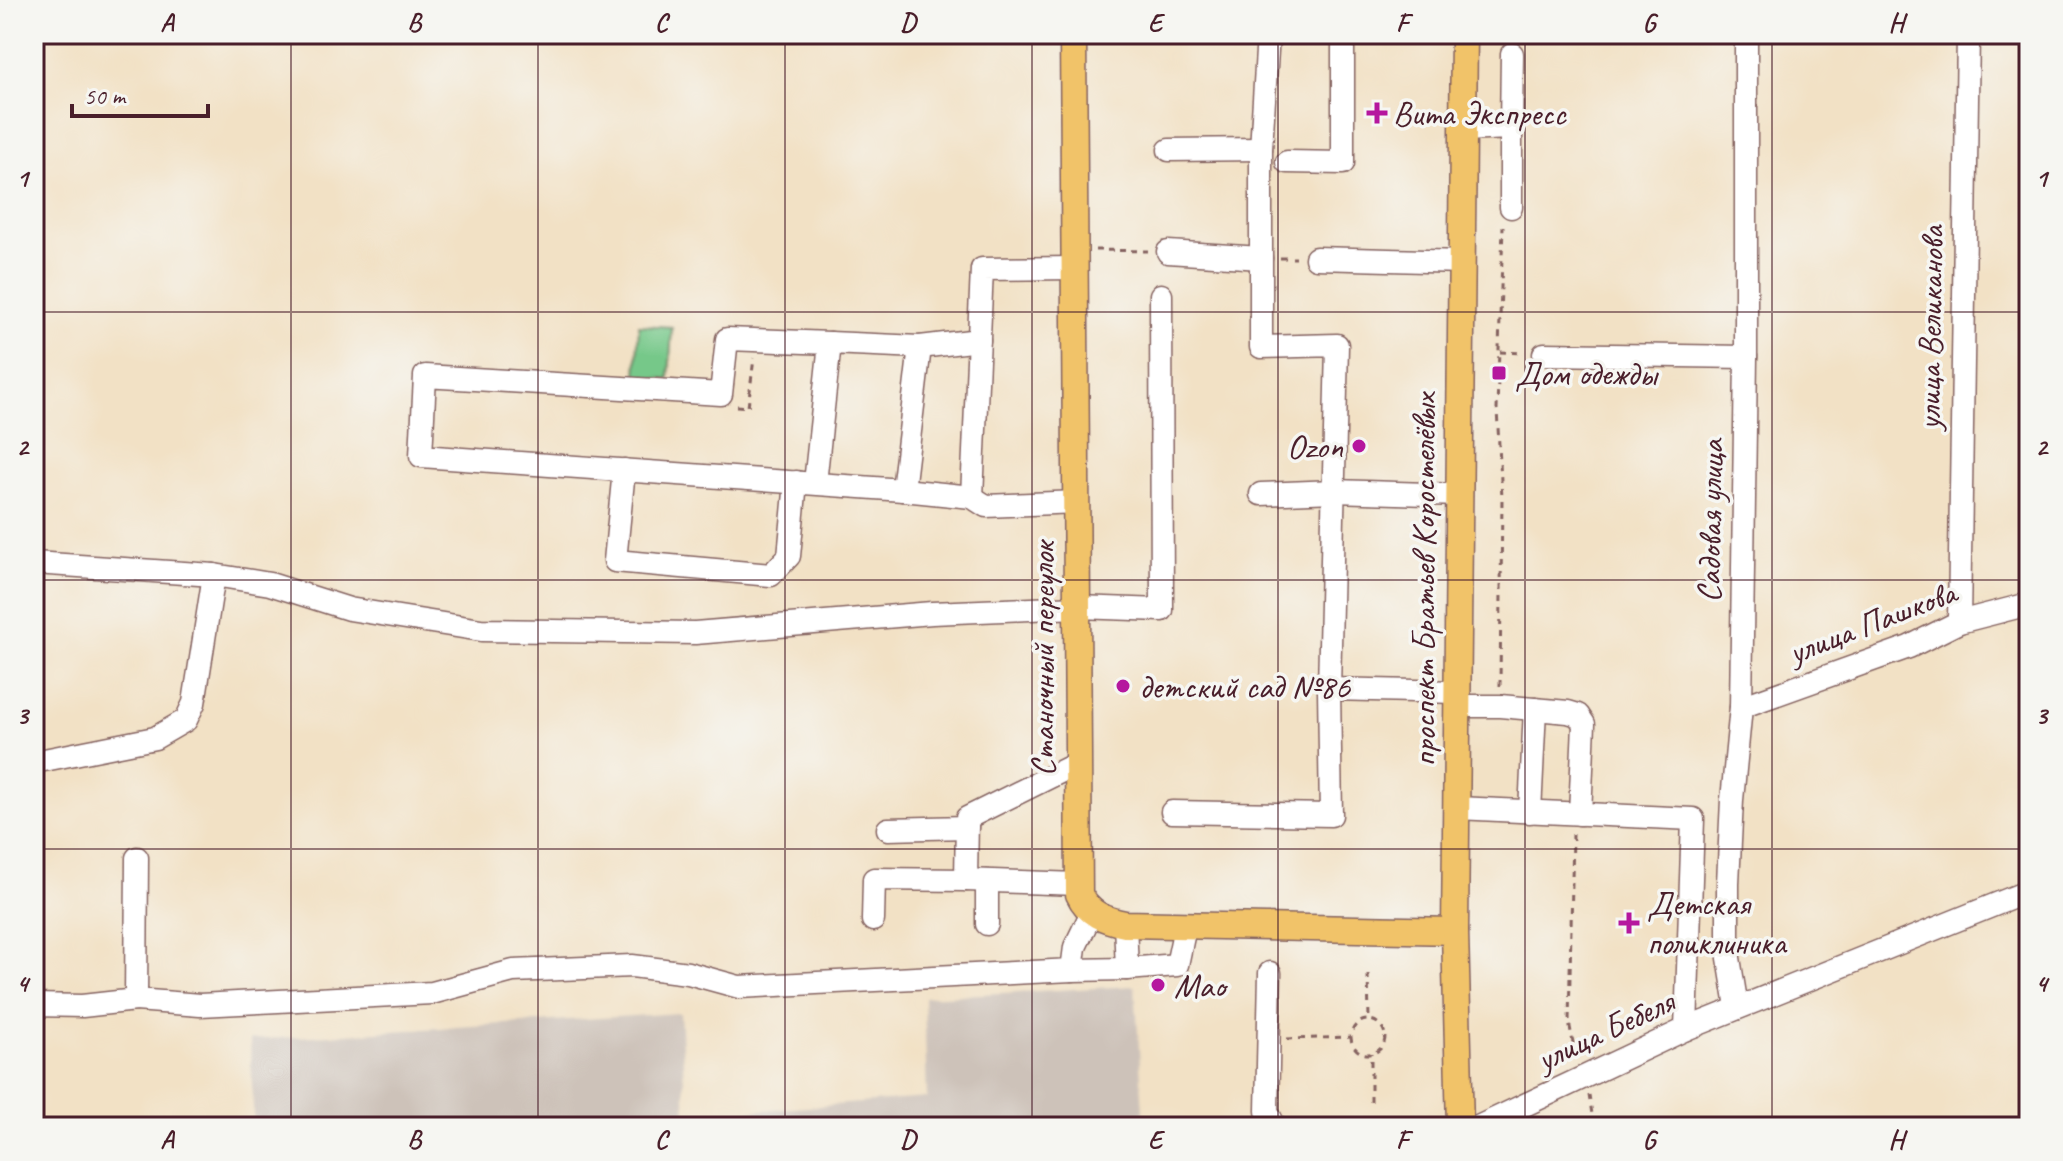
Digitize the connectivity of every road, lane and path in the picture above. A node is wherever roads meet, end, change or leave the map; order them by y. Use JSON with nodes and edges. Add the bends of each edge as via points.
{"nodes":[{"id":1,"x":1073,"y":34,"type":"edge"},
{"id":2,"x":1268,"y":34,"type":"edge"},
{"id":3,"x":1343,"y":34,"type":"edge"},
{"id":4,"x":1464,"y":34,"type":"edge"},
{"id":5,"x":1746,"y":34,"type":"edge"},
{"id":6,"x":1968,"y":34,"type":"edge"},
{"id":7,"x":1512,"y":54,"type":"dead end"},
{"id":8,"x":1511,"y":128,"type":"junction"},
{"id":9,"x":1463,"y":130,"type":"junction"},
{"id":10,"x":1261,"y":149,"type":"junction"},
{"id":11,"x":1169,"y":150,"type":"dead end"},
{"id":12,"x":1287,"y":162,"type":"dead end"},
{"id":13,"x":1507,"y":214,"type":"joint"},
{"id":14,"x":1168,"y":252,"type":"joint"},
{"id":15,"x":1261,"y":258,"type":"junction"},
{"id":16,"x":1316,"y":258,"type":"joint"},
{"id":17,"x":1074,"y":259,"type":"junction"},
{"id":18,"x":1462,"y":262,"type":"junction"},
{"id":19,"x":1161,"y":295,"type":"dead end"},
{"id":20,"x":979,"y":340,"type":"junction"},
{"id":21,"x":830,"y":343,"type":"junction"},
{"id":22,"x":920,"y":347,"type":"junction"},
{"id":23,"x":755,"y":349,"type":"dead end"},
{"id":24,"x":1500,"y":352,"type":"junction"},
{"id":25,"x":1544,"y":354,"type":"joint"},
{"id":26,"x":1746,"y":357,"type":"junction"},
{"id":27,"x":721,"y":394,"type":"junction"},
{"id":28,"x":624,"y":470,"type":"junction"},
{"id":29,"x":806,"y":483,"type":"junction"},
{"id":30,"x":903,"y":490,"type":"junction"},
{"id":31,"x":1334,"y":491,"type":"junction"},
{"id":32,"x":1261,"y":494,"type":"dead end"},
{"id":33,"x":1459,"y":495,"type":"junction"},
{"id":34,"x":972,"y":497,"type":"junction"},
{"id":35,"x":1077,"y":502,"type":"junction"},
{"id":36,"x":34,"y":563,"type":"edge"},
{"id":37,"x":214,"y":575,"type":"junction"},
{"id":38,"x":2029,"y":604,"type":"edge"},
{"id":39,"x":1078,"y":607,"type":"junction"},
{"id":40,"x":1959,"y":622,"type":"junction"},
{"id":41,"x":1329,"y":689,"type":"junction"},
{"id":42,"x":1458,"y":699,"type":"junction"},
{"id":43,"x":1500,"y":706,"type":"junction"},
{"id":44,"x":1741,"y":707,"type":"junction"},
{"id":45,"x":1535,"y":709,"type":"junction"},
{"id":46,"x":34,"y":762,"type":"edge"},
{"id":47,"x":1078,"y":763,"type":"junction"},
{"id":48,"x":1457,"y":808,"type":"junction"},
{"id":49,"x":1172,"y":812,"type":"dead end"},
{"id":50,"x":1530,"y":812,"type":"junction"},
{"id":51,"x":1580,"y":814,"type":"junction"},
{"id":52,"x":967,"y":827,"type":"junction"},
{"id":53,"x":888,"y":829,"type":"dead end"},
{"id":54,"x":137,"y":858,"type":"dead end"},
{"id":55,"x":976,"y":880,"type":"junction"},
{"id":56,"x":1078,"y":884,"type":"junction"},
{"id":57,"x":2029,"y":891,"type":"edge"},
{"id":58,"x":1092,"y":912,"type":"junction"},
{"id":59,"x":873,"y":920,"type":"dead end"},
{"id":60,"x":987,"y":924,"type":"dead end"},
{"id":61,"x":1125,"y":924,"type":"junction"},
{"id":62,"x":1185,"y":927,"type":"junction"},
{"id":63,"x":1455,"y":931,"type":"junction"},
{"id":64,"x":1127,"y":969,"type":"junction"},
{"id":65,"x":1072,"y":970,"type":"junction"},
{"id":66,"x":1270,"y":973,"type":"dead end"},
{"id":67,"x":1368,"y":974,"type":"dead end"},
{"id":68,"x":136,"y":1000,"type":"junction"},
{"id":69,"x":34,"y":1005,"type":"edge"},
{"id":70,"x":1737,"y":1007,"type":"junction"},
{"id":71,"x":1369,"y":1019,"type":"junction"},
{"id":72,"x":1686,"y":1029,"type":"junction"},
{"id":73,"x":1351,"y":1037,"type":"junction"},
{"id":74,"x":1269,"y":1039,"type":"junction"},
{"id":75,"x":1371,"y":1053,"type":"junction"},
{"id":76,"x":1583,"y":1077,"type":"junction"},
{"id":77,"x":1371,"y":1102,"type":"dead end"},
{"id":78,"x":1275,"y":1127,"type":"edge"},
{"id":79,"x":1460,"y":1127,"type":"edge"},
{"id":80,"x":1478,"y":1127,"type":"edge"},
{"id":81,"x":1594,"y":1127,"type":"edge"}],
"edges":[{"from":1,"to":17,"type":"main road","name":"Станочный переулок"},
{"from":2,"to":10,"type":"street"},
{"from":3,"to":12,"type":"street","via":[[1343,163]]},
{"from":4,"to":9,"type":"main road","name":"проспект Братьев Коростелёвых"},
{"from":5,"to":26,"type":"street","name":"Садовая улица"},
{"from":6,"to":40,"type":"street","name":"улица Великанова"},
{"from":7,"to":8,"type":"street"},
{"from":8,"to":9,"type":"street"},
{"from":8,"to":13,"type":"street"},
{"from":9,"to":18,"type":"main road","name":"проспект Братьев Коростелёвых"},
{"from":10,"to":11,"type":"street"},
{"from":10,"to":15,"type":"street"},
{"from":13,"to":24,"type":"path"},
{"from":14,"to":15,"type":"street"},
{"from":14,"to":17,"type":"path"},
{"from":15,"to":16,"type":"path"},
{"from":15,"to":31,"type":"street","via":[[1261,347],[1337,345]]},
{"from":16,"to":18,"type":"street"},
{"from":17,"to":20,"type":"street","via":[[982,269]]},
{"from":17,"to":35,"type":"main road","name":"Станочный переулок"},
{"from":18,"to":33,"type":"main road","name":"проспект Братьев Коростелёвых"},
{"from":19,"to":39,"type":"street","via":[[1162,610]]},
{"from":20,"to":22,"type":"street"},
{"from":20,"to":34,"type":"street"},
{"from":21,"to":22,"type":"street"},
{"from":21,"to":27,"type":"street","via":[[727,339]]},
{"from":21,"to":29,"type":"street"},
{"from":22,"to":30,"type":"street"},
{"from":23,"to":27,"type":"path","via":[[748,407],[719,405]]},
{"from":24,"to":25,"type":"path"},
{"from":24,"to":43,"type":"path"},
{"from":25,"to":26,"type":"street"},
{"from":26,"to":44,"type":"street","name":"Садовая улица"},
{"from":27,"to":28,"type":"street","via":[[425,376],[421,456]]},
{"from":28,"to":29,"type":"street"},
{"from":28,"to":29,"type":"street","via":[[615,561],[771,575],[789,556]]},
{"from":29,"to":30,"type":"street"},
{"from":30,"to":34,"type":"street"},
{"from":31,"to":32,"type":"street"},
{"from":31,"to":33,"type":"street"},
{"from":31,"to":41,"type":"street"},
{"from":33,"to":42,"type":"main road","name":"проспект Братьев Коростелёвых"},
{"from":34,"to":35,"type":"street","via":[[986,506]]},
{"from":35,"to":39,"type":"main road","name":"Станочный переулок"},
{"from":36,"to":37,"type":"street"},
{"from":37,"to":39,"type":"street","via":[[270,584],[349,609],[481,630],[695,633]]},
{"from":37,"to":46,"type":"street","via":[[194,703],[186,720],[155,738]]},
{"from":38,"to":40,"type":"street","name":"улица Пашкова"},
{"from":39,"to":47,"type":"main road","name":"Станочный переулок"},
{"from":40,"to":44,"type":"street","name":"улица Пашкова","via":[[1909,647]]},
{"from":41,"to":42,"type":"street"},
{"from":41,"to":49,"type":"street","via":[[1331,815]]},
{"from":42,"to":43,"type":"street"},
{"from":42,"to":48,"type":"main road","name":"проспект Братьев Коростелёвых"},
{"from":43,"to":45,"type":"street"},
{"from":44,"to":70,"type":"street","name":"Садовая улица","via":[[1728,883],[1728,952]]},
{"from":45,"to":50,"type":"street"},
{"from":45,"to":51,"type":"street","via":[[1578,715],[1584,724]]},
{"from":47,"to":52,"type":"street","via":[[967,818]]},
{"from":47,"to":56,"type":"main road","name":"Станочный переулок"},
{"from":48,"to":50,"type":"street"},
{"from":48,"to":63,"type":"main road","name":"проспект Братьев Коростелёвых"},
{"from":50,"to":51,"type":"street"},
{"from":51,"to":72,"type":"street","via":[[1693,819]]},
{"from":51,"to":76,"type":"path","via":[[1573,826],[1569,1022]]},
{"from":52,"to":53,"type":"street"},
{"from":52,"to":55,"type":"street"},
{"from":54,"to":68,"type":"street"},
{"from":55,"to":56,"type":"street"},
{"from":55,"to":59,"type":"street","via":[[874,879]]},
{"from":55,"to":60,"type":"street"},
{"from":56,"to":58,"type":"main road","name":"Станочный переулок","via":[[1084,905]]},
{"from":57,"to":70,"type":"street","name":"улица Бебеля"},
{"from":58,"to":61,"type":"main road"},
{"from":58,"to":65,"type":"street","via":[[1075,947]]},
{"from":61,"to":62,"type":"main road"},
{"from":61,"to":64,"type":"street"},
{"from":62,"to":63,"type":"main road"},
{"from":62,"to":64,"type":"street","via":[[1177,965]]},
{"from":63,"to":79,"type":"main road","name":"проспект Братьев Коростелёвых"},
{"from":64,"to":65,"type":"street"},
{"from":65,"to":68,"type":"street","via":[[739,987],[632,966],[513,971],[432,993],[200,1005]]},
{"from":66,"to":74,"type":"street"},
{"from":67,"to":71,"type":"path"},
{"from":68,"to":69,"type":"street"},
{"from":70,"to":72,"type":"street","name":"улица Бебеля"},
{"from":71,"to":73,"type":"path","via":[[1355,1026]]},
{"from":71,"to":75,"type":"path","via":[[1385,1035],[1379,1050]]},
{"from":72,"to":76,"type":"street","name":"улица Бебеля"},
{"from":73,"to":74,"type":"path"},
{"from":73,"to":75,"type":"path","via":[[1356,1049]]},
{"from":74,"to":78,"type":"street","via":[[1267,1111]]},
{"from":75,"to":77,"type":"path"},
{"from":76,"to":80,"type":"street","name":"улица Бебеля"},
{"from":76,"to":81,"type":"path"}]}
